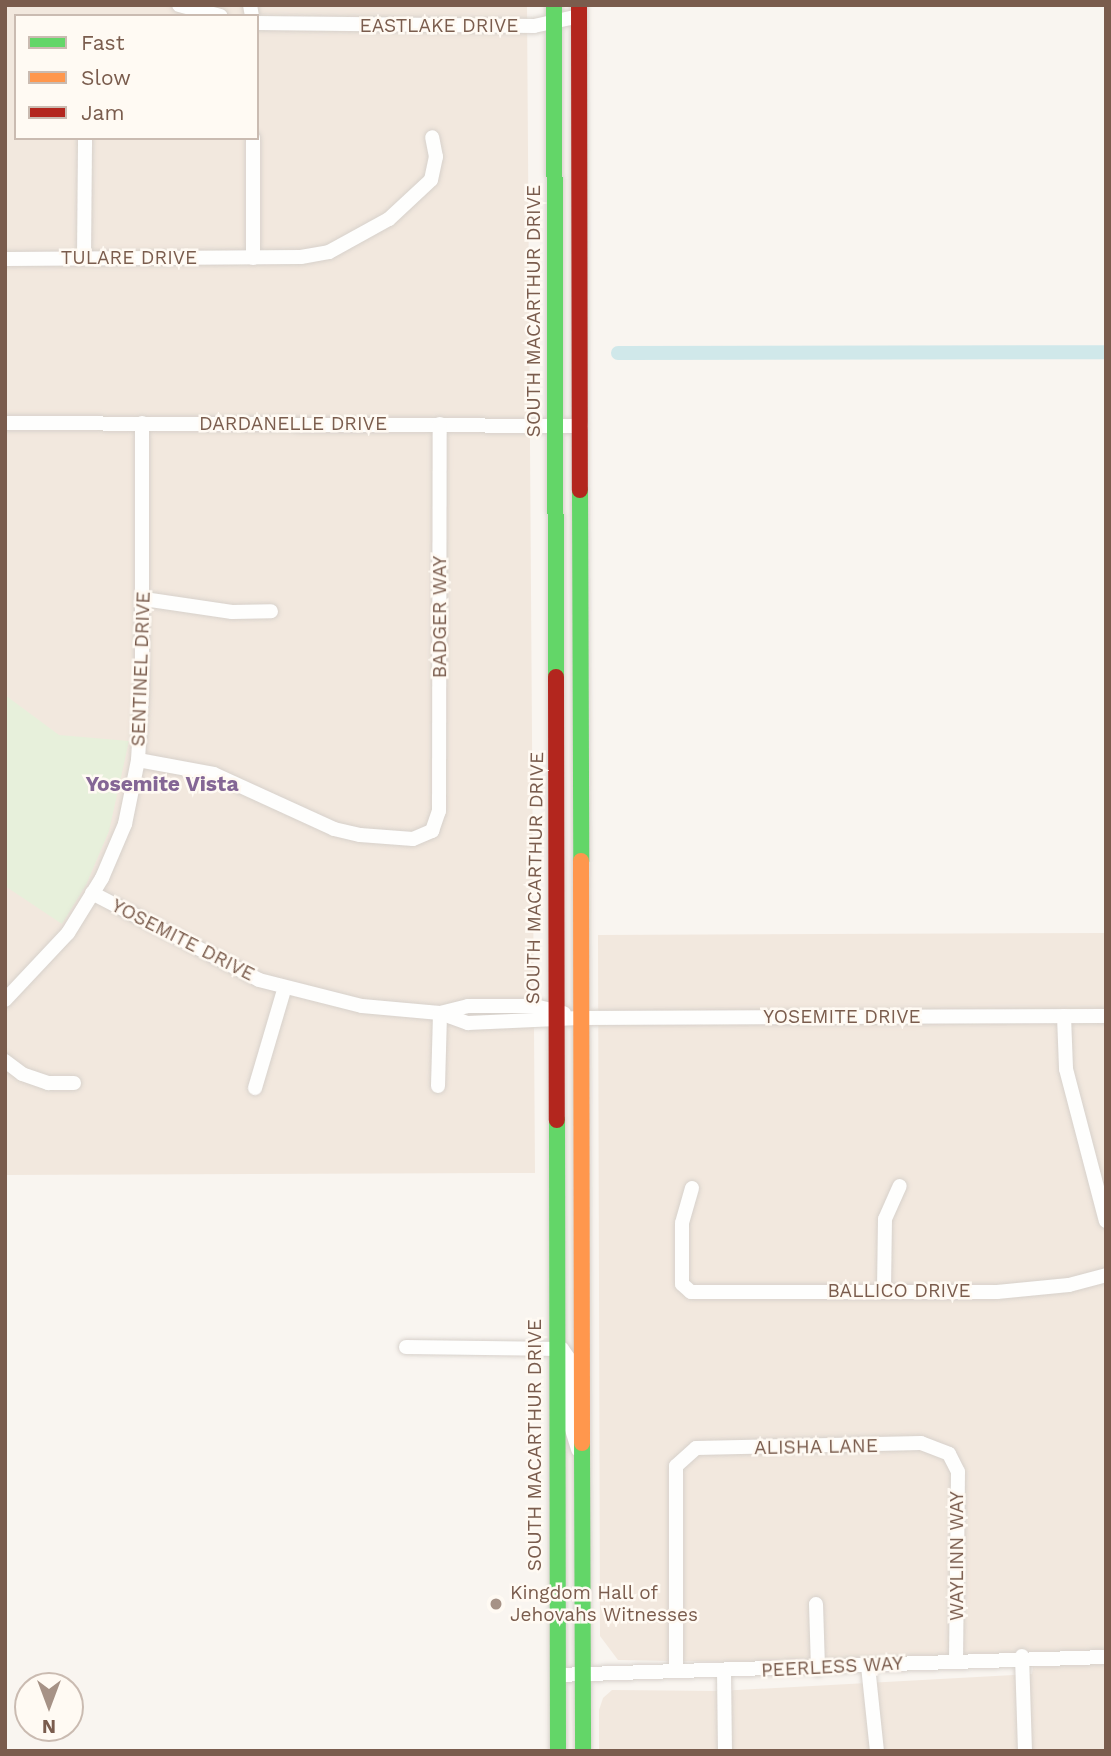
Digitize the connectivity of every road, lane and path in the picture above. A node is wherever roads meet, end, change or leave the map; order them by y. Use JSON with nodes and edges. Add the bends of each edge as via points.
{"nodes":[{"id":1,"x":179,"y":5,"type":"edge"},
{"id":2,"x":550,"y":10,"type":"edge"},
{"id":3,"x":579,"y":10,"type":"edge"},
{"id":4,"x":213,"y":14,"type":"edge"},
{"id":5,"x":259,"y":23,"type":"edge"},
{"id":6,"x":432,"y":136,"type":"dead end"},
{"id":7,"x":85,"y":140,"type":"edge"},
{"id":8,"x":253,"y":140,"type":"edge"},
{"id":9,"x":84,"y":258,"type":"junction"},
{"id":10,"x":253,"y":258,"type":"junction"},
{"id":11,"x":5,"y":259,"type":"edge"},
{"id":12,"x":5,"y":423,"type":"edge"},
{"id":13,"x":142,"y":423,"type":"junction"},
{"id":14,"x":440,"y":424,"type":"junction"},
{"id":15,"x":556,"y":426,"type":"junction"},
{"id":16,"x":581,"y":426,"type":"junction"},
{"id":17,"x":144,"y":599,"type":"junction"},
{"id":18,"x":271,"y":611,"type":"dead end"},
{"id":19,"x":138,"y":760,"type":"junction"},
{"id":20,"x":92,"y":894,"type":"junction"},
{"id":21,"x":285,"y":987,"type":"junction"},
{"id":22,"x":5,"y":1000,"type":"edge"},
{"id":23,"x":440,"y":1013,"type":"junction"},
{"id":24,"x":554,"y":1015,"type":"junction"},
{"id":25,"x":1064,"y":1016,"type":"junction"},
{"id":26,"x":1106,"y":1016,"type":"edge"},
{"id":27,"x":579,"y":1018,"type":"junction"},
{"id":28,"x":5,"y":1061,"type":"edge"},
{"id":29,"x":74,"y":1083,"type":"dead end"},
{"id":30,"x":438,"y":1086,"type":"dead end"},
{"id":31,"x":255,"y":1088,"type":"dead end"},
{"id":32,"x":900,"y":1186,"type":"dead end"},
{"id":33,"x":692,"y":1188,"type":"dead end"},
{"id":34,"x":1106,"y":1221,"type":"edge"},
{"id":35,"x":1106,"y":1275,"type":"edge"},
{"id":36,"x":884,"y":1290,"type":"junction"},
{"id":37,"x":406,"y":1347,"type":"dead end"},
{"id":38,"x":556,"y":1347,"type":"junction"},
{"id":39,"x":949,"y":1454,"type":"joint"},
{"id":40,"x":581,"y":1457,"type":"junction"},
{"id":41,"x":816,"y":1604,"type":"dead end"},
{"id":42,"x":1022,"y":1656,"type":"junction"},
{"id":43,"x":1106,"y":1657,"type":"edge"},
{"id":44,"x":957,"y":1659,"type":"junction"},
{"id":45,"x":868,"y":1666,"type":"junction"},
{"id":46,"x":818,"y":1669,"type":"junction"},
{"id":47,"x":676,"y":1671,"type":"junction"},
{"id":48,"x":724,"y":1671,"type":"junction"},
{"id":49,"x":582,"y":1674,"type":"junction"},
{"id":50,"x":557,"y":1675,"type":"junction"},
{"id":51,"x":558,"y":1751,"type":"edge"},
{"id":52,"x":583,"y":1751,"type":"edge"},
{"id":53,"x":725,"y":1751,"type":"edge"},
{"id":54,"x":877,"y":1751,"type":"edge"},
{"id":55,"x":1025,"y":1751,"type":"edge"}],
"edges":[{"from":1,"to":4,"type":"street"},
{"from":2,"to":3,"type":"street","name":"EASTLAKE DRIVE"},
{"from":2,"to":5,"type":"street","name":"EASTLAKE DRIVE","via":[[430,27]]},
{"from":2,"to":15,"type":"main road","name":"SOUTH MACARTHUR DRIVE"},
{"from":3,"to":16,"type":"main road"},
{"from":6,"to":10,"type":"street","name":"TULARE DRIVE","via":[[436,157],[432,180],[389,219],[329,252]]},
{"from":7,"to":9,"type":"street"},
{"from":8,"to":10,"type":"street"},
{"from":9,"to":10,"type":"street","name":"TULARE DRIVE"},
{"from":9,"to":11,"type":"street","name":"TULARE DRIVE"},
{"from":12,"to":13,"type":"street","name":"DARDANELLE DRIVE"},
{"from":13,"to":14,"type":"street","name":"DARDANELLE DRIVE"},
{"from":13,"to":17,"type":"street","name":"SENTINEL DRIVE"},
{"from":14,"to":15,"type":"street","name":"DARDANELLE DRIVE"},
{"from":14,"to":19,"type":"street","name":"BADGER WAY","via":[[437,824],[423,836],[360,835],[334,829],[214,774]]},
{"from":15,"to":16,"type":"street","name":"DARDANELLE DRIVE"},
{"from":15,"to":24,"type":"main road","name":"SOUTH MACARTHUR DRIVE"},
{"from":16,"to":27,"type":"main road"},
{"from":17,"to":18,"type":"street","via":[[232,612]]},
{"from":17,"to":19,"type":"street","name":"SENTINEL DRIVE"},
{"from":19,"to":20,"type":"street","name":"SENTINEL DRIVE","via":[[125,824]]},
{"from":20,"to":21,"type":"street","name":"YOSEMITE DRIVE","via":[[207,956]]},
{"from":20,"to":22,"type":"street","name":"SENTINEL DRIVE","via":[[68,933]]},
{"from":21,"to":23,"type":"street","name":"YOSEMITE DRIVE","via":[[362,1006]]},
{"from":21,"to":31,"type":"street"},
{"from":23,"to":24,"type":"street","name":"YOSEMITE DRIVE","via":[[468,1006]]},
{"from":23,"to":30,"type":"street"},
{"from":24,"to":27,"type":"street","name":"YOSEMITE DRIVE"},
{"from":24,"to":38,"type":"main road","name":"SOUTH MACARTHUR DRIVE"},
{"from":25,"to":26,"type":"street","name":"YOSEMITE DRIVE"},
{"from":25,"to":27,"type":"street","name":"YOSEMITE DRIVE"},
{"from":25,"to":34,"type":"street","via":[[1066,1069]]},
{"from":27,"to":40,"type":"main road"},
{"from":28,"to":29,"type":"street","via":[[22,1074],[48,1083]]},
{"from":32,"to":36,"type":"street","via":[[885,1219]]},
{"from":33,"to":36,"type":"street","name":"BALLICO DRIVE","via":[[682,1223],[682,1284],[691,1292]]},
{"from":35,"to":36,"type":"street","name":"BALLICO DRIVE","via":[[1069,1285],[997,1292]]},
{"from":37,"to":38,"type":"street"},
{"from":38,"to":40,"type":"street","via":[[569,1359],[570,1423]]},
{"from":38,"to":50,"type":"main road","name":"SOUTH MACARTHUR DRIVE"},
{"from":39,"to":44,"type":"street","name":"WAYLINN WAY","via":[[958,1472]]},
{"from":39,"to":47,"type":"street","name":"ALISHA LANE","via":[[921,1443],[696,1448],[683,1455],[676,1466],[674,1490]]},
{"from":40,"to":49,"type":"main road"},
{"from":41,"to":46,"type":"street"},
{"from":42,"to":43,"type":"street","name":"PEERLESS WAY"},
{"from":42,"to":44,"type":"street","name":"PEERLESS WAY"},
{"from":42,"to":55,"type":"street"},
{"from":44,"to":45,"type":"street","name":"PEERLESS WAY"},
{"from":45,"to":46,"type":"street","name":"PEERLESS WAY"},
{"from":45,"to":54,"type":"street"},
{"from":46,"to":48,"type":"street","name":"PEERLESS WAY"},
{"from":47,"to":48,"type":"street","name":"PEERLESS WAY"},
{"from":47,"to":49,"type":"street","name":"PEERLESS WAY"},
{"from":48,"to":53,"type":"street"},
{"from":49,"to":50,"type":"street","name":"PEERLESS WAY"},
{"from":49,"to":52,"type":"main road"},
{"from":50,"to":51,"type":"main road","name":"SOUTH MACARTHUR DRIVE"}]}
